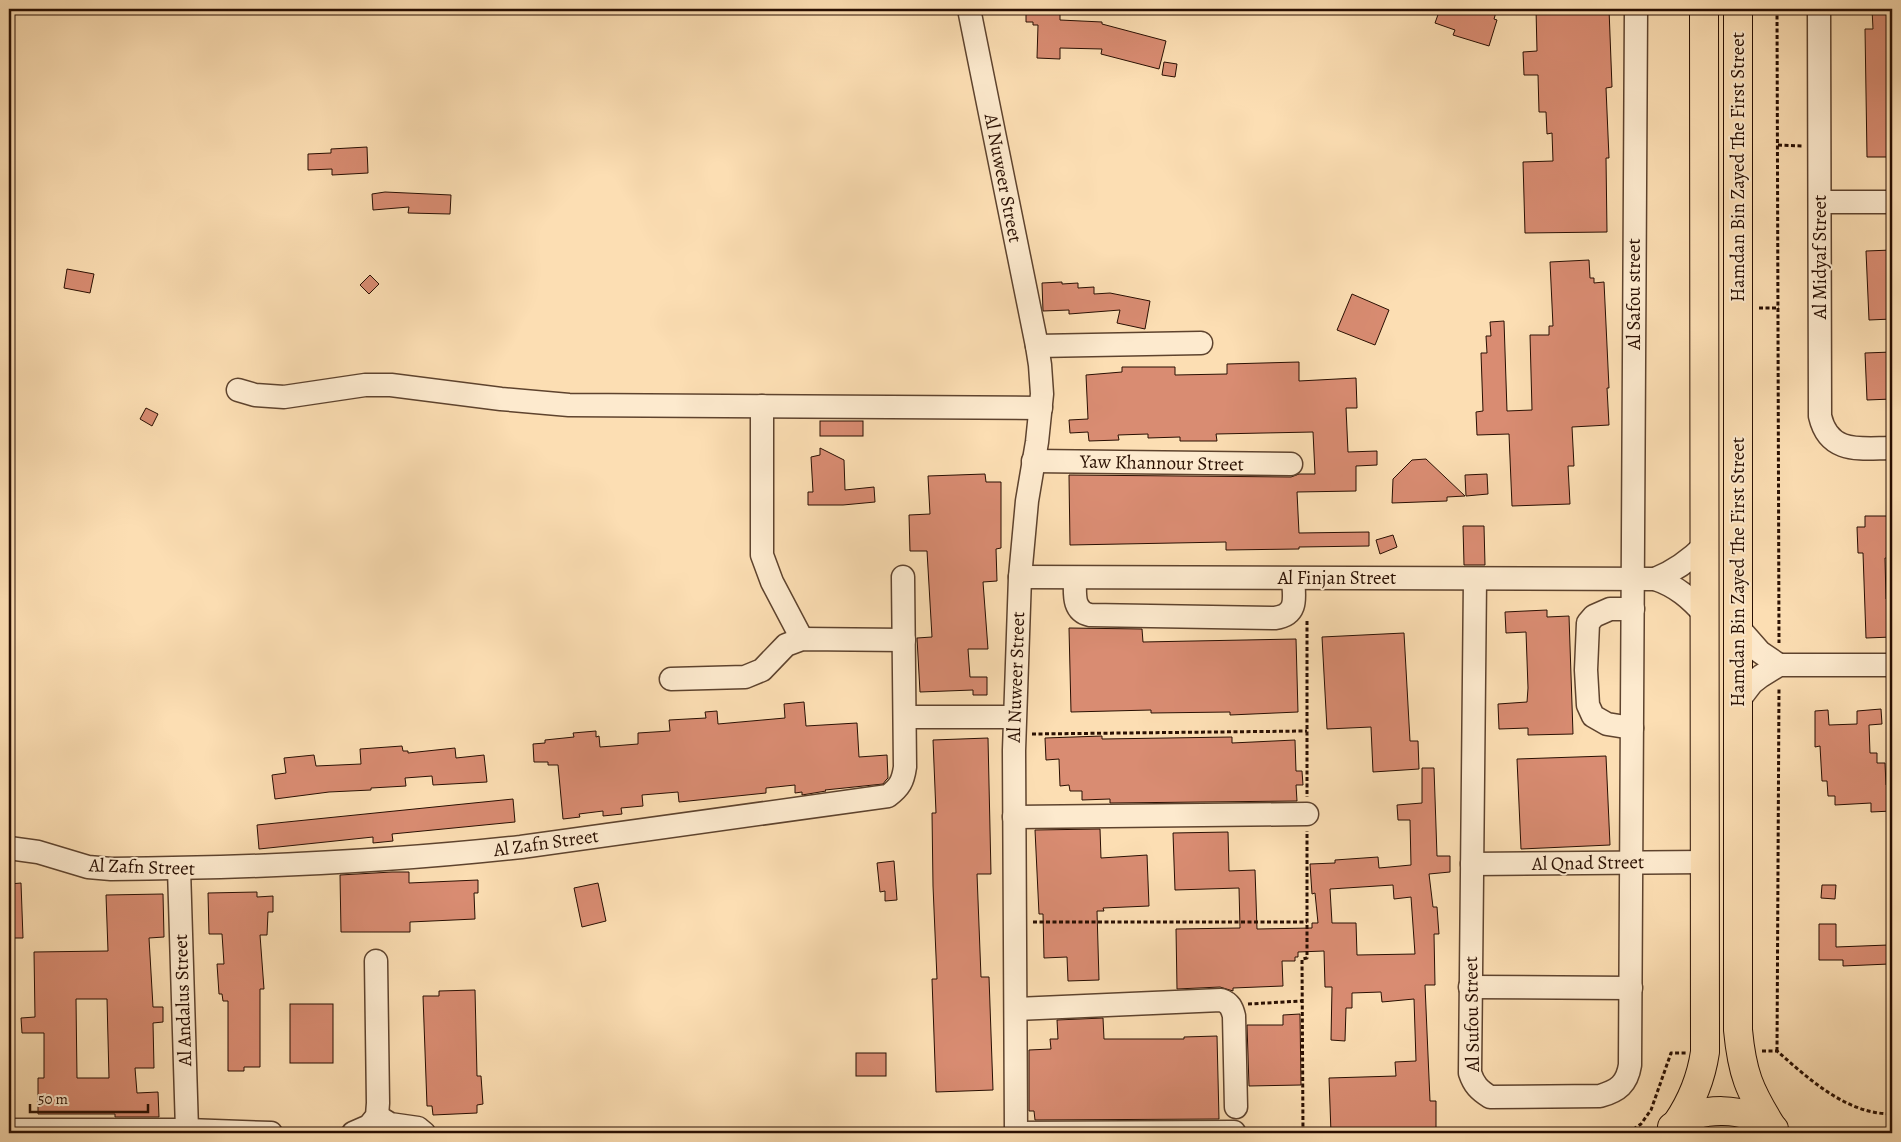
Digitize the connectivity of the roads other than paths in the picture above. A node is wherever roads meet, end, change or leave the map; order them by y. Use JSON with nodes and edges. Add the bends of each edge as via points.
{"nodes":[{"id":1,"x":969,"y":9,"type":"edge"},
{"id":2,"x":1636,"y":9,"type":"edge"},
{"id":3,"x":1704,"y":9,"type":"edge"},
{"id":4,"x":1738,"y":9,"type":"edge"},
{"id":5,"x":1819,"y":9,"type":"edge"},
{"id":6,"x":1820,"y":202,"type":"junction"},
{"id":7,"x":1892,"y":202,"type":"edge"},
{"id":8,"x":1201,"y":343,"type":"dead end"},
{"id":9,"x":1037,"y":346,"type":"junction"},
{"id":10,"x":238,"y":390,"type":"dead end"},
{"id":11,"x":762,"y":406,"type":"junction"},
{"id":12,"x":1041,"y":408,"type":"junction"},
{"id":13,"x":1892,"y":448,"type":"edge"},
{"id":14,"x":1033,"y":461,"type":"junction"},
{"id":15,"x":1290,"y":464,"type":"dead end"},
{"id":16,"x":1705,"y":545,"type":"junction"},
{"id":17,"x":903,"y":577,"type":"dead end"},
{"id":18,"x":1020,"y":577,"type":"junction"},
{"id":19,"x":1075,"y":578,"type":"junction"},
{"id":20,"x":1293,"y":578,"type":"junction"},
{"id":21,"x":1475,"y":579,"type":"junction"},
{"id":22,"x":1644,"y":579,"type":"junction"},
{"id":23,"x":1633,"y":609,"type":"junction"},
{"id":24,"x":1705,"y":615,"type":"junction"},
{"id":25,"x":1738,"y":627,"type":"junction"},
{"id":26,"x":802,"y":639,"type":"junction"},
{"id":27,"x":904,"y":640,"type":"junction"},
{"id":28,"x":1779,"y":665,"type":"junction"},
{"id":29,"x":1892,"y":665,"type":"edge"},
{"id":30,"x":671,"y":679,"type":"dead end"},
{"id":31,"x":1739,"y":700,"type":"junction"},
{"id":32,"x":905,"y":717,"type":"junction"},
{"id":33,"x":1014,"y":725,"type":"junction"},
{"id":34,"x":1632,"y":728,"type":"junction"},
{"id":35,"x":1307,"y":814,"type":"road end"},
{"id":36,"x":1014,"y":817,"type":"junction"},
{"id":37,"x":9,"y":848,"type":"edge"},
{"id":38,"x":1705,"y":862,"type":"junction"},
{"id":39,"x":1631,"y":863,"type":"junction"},
{"id":40,"x":1472,"y":864,"type":"junction"},
{"id":41,"x":179,"y":869,"type":"junction"},
{"id":42,"x":376,"y":961,"type":"dead end"},
{"id":43,"x":1470,"y":987,"type":"junction"},
{"id":44,"x":1631,"y":988,"type":"junction"},
{"id":45,"x":1016,"y":1009,"type":"junction"},
{"id":46,"x":1236,"y":1108,"type":"dead end"},
{"id":47,"x":377,"y":1116,"type":"junction"},
{"id":48,"x":1670,"y":1128,"type":"edge"},
{"id":49,"x":9,"y":1130,"type":"edge"},
{"id":50,"x":187,"y":1130,"type":"junction"},
{"id":51,"x":1775,"y":1130,"type":"edge"},
{"id":52,"x":1234,"y":1132,"type":"dead end"},
{"id":53,"x":271,"y":1133,"type":"edge"},
{"id":54,"x":353,"y":1133,"type":"edge"},
{"id":55,"x":424,"y":1133,"type":"edge"},
{"id":56,"x":1016,"y":1133,"type":"edge"}],
"edges":[{"from":1,"to":9,"type":"street","name":"Al Nuweer Street"},
{"from":2,"to":22,"type":"street","name":"Al Safou street"},
{"from":3,"to":16,"type":"main road","name":"Hamdan Bin Zayed The First Street"},
{"from":4,"to":25,"type":"main road","name":"Hamdan Bin Zayed The First Street"},
{"from":5,"to":6,"type":"street","name":"Al Midyaf Street"},
{"from":6,"to":7,"type":"street"},
{"from":6,"to":13,"type":"street","name":"Al Midyaf Street","via":[[1820,416],[1823,428],[1829,437],[1846,447]]},
{"from":8,"to":9,"type":"street"},
{"from":9,"to":12,"type":"street","name":"Al Nuweer Street","via":[[1042,380]]},
{"from":10,"to":11,"type":"street","via":[[284,397],[364,385],[391,385],[569,405]]},
{"from":11,"to":12,"type":"street"},
{"from":11,"to":26,"type":"street","via":[[762,554],[772,582]]},
{"from":12,"to":14,"type":"street","name":"Al Nuweer Street"},
{"from":14,"to":15,"type":"street","name":"Yaw Khannour Street"},
{"from":14,"to":18,"type":"street","name":"Al Nuweer Street"},
{"from":16,"to":22,"type":"street","name":"Al Finjan Street","via":[[1677,569]]},
{"from":16,"to":24,"type":"main road","name":"Hamdan Bin Zayed The First Street"},
{"from":17,"to":27,"type":"street","name":"Al Zafn Street"},
{"from":18,"to":19,"type":"street","name":"Al Finjan Street"},
{"from":18,"to":33,"type":"street","name":"Al Nuweer Street"},
{"from":19,"to":20,"type":"street","name":"Al Finjan Street"},
{"from":19,"to":20,"type":"street","via":[[1076,604],[1079,610],[1090,616],[1275,618],[1292,609]]},
{"from":20,"to":21,"type":"street","name":"Al Finjan Street"},
{"from":21,"to":22,"type":"street","name":"Al Finjan Street"},
{"from":21,"to":40,"type":"street","name":"Al Sufou Street"},
{"from":22,"to":23,"type":"street","name":"Al Sufou Street"},
{"from":22,"to":24,"type":"street","name":"Al Finjan Street","via":[[1678,588]]},
{"from":23,"to":34,"type":"street","name":"Al Sufou Street"},
{"from":23,"to":34,"type":"street","via":[[1610,609],[1594,616],[1588,623],[1586,670],[1588,705],[1593,716],[1607,724]]},
{"from":24,"to":38,"type":"main road","name":"Hamdan Bin Zayed The First Street"},
{"from":25,"to":28,"type":"street","via":[[1760,652]]},
{"from":25,"to":31,"type":"main road","name":"Hamdan Bin Zayed The First Street"},
{"from":26,"to":27,"type":"street"},
{"from":26,"to":30,"type":"street","via":[[786,645],[762,670],[745,677]]},
{"from":27,"to":32,"type":"street","name":"Al Zafn Street"},
{"from":28,"to":29,"type":"street"},
{"from":28,"to":31,"type":"street","via":[[1752,683]]},
{"from":31,"to":51,"type":"main road","name":"Hamdan Bin Zayed The First Street","via":[[1738,1030],[1745,1076],[1754,1098]]},
{"from":32,"to":33,"type":"street"},
{"from":32,"to":41,"type":"street","name":"Al Zafn Street","via":[[904,779],[888,796],[479,851],[265,867]]},
{"from":33,"to":36,"type":"street","name":"Al Nuweer Street"},
{"from":34,"to":39,"type":"street","name":"Al Sufou Street"},
{"from":35,"to":36,"type":"street"},
{"from":36,"to":45,"type":"street","name":"Al Nuweer Street"},
{"from":37,"to":41,"type":"street","name":"Al Zafn Street","via":[[38,852],[88,867]]},
{"from":38,"to":39,"type":"street","name":"Al Qnad Street"},
{"from":38,"to":48,"type":"main road","name":"Hamdan Bin Zayed The First Street","via":[[1705,1052],[1697,1089],[1688,1107]]},
{"from":39,"to":40,"type":"street","name":"Al Qnad Street"},
{"from":39,"to":44,"type":"street","name":"Al Sufou Street"},
{"from":40,"to":43,"type":"street","name":"Al Sufou Street"},
{"from":41,"to":50,"type":"street","name":"Al Andalus Street"},
{"from":42,"to":47,"type":"street"},
{"from":43,"to":44,"type":"street"},
{"from":43,"to":44,"type":"street","name":"Al Sufou Street","via":[[1470,1073],[1473,1083],[1490,1097],[1600,1096],[1614,1092],[1623,1085],[1630,1065]]},
{"from":45,"to":46,"type":"street","via":[[1221,1000],[1230,1005],[1234,1016]]},
{"from":45,"to":56,"type":"street","name":"Al Nuweer Street"},
{"from":47,"to":54,"type":"street","via":[[369,1126]]},
{"from":47,"to":55,"type":"street","via":[[390,1124],[418,1128]]},
{"from":48,"to":51,"type":"main road","via":[[1695,1115],[1715,1111],[1754,1117]]},
{"from":49,"to":50,"type":"street"},
{"from":50,"to":53,"type":"street"},
{"from":52,"to":56,"type":"street"}]}
